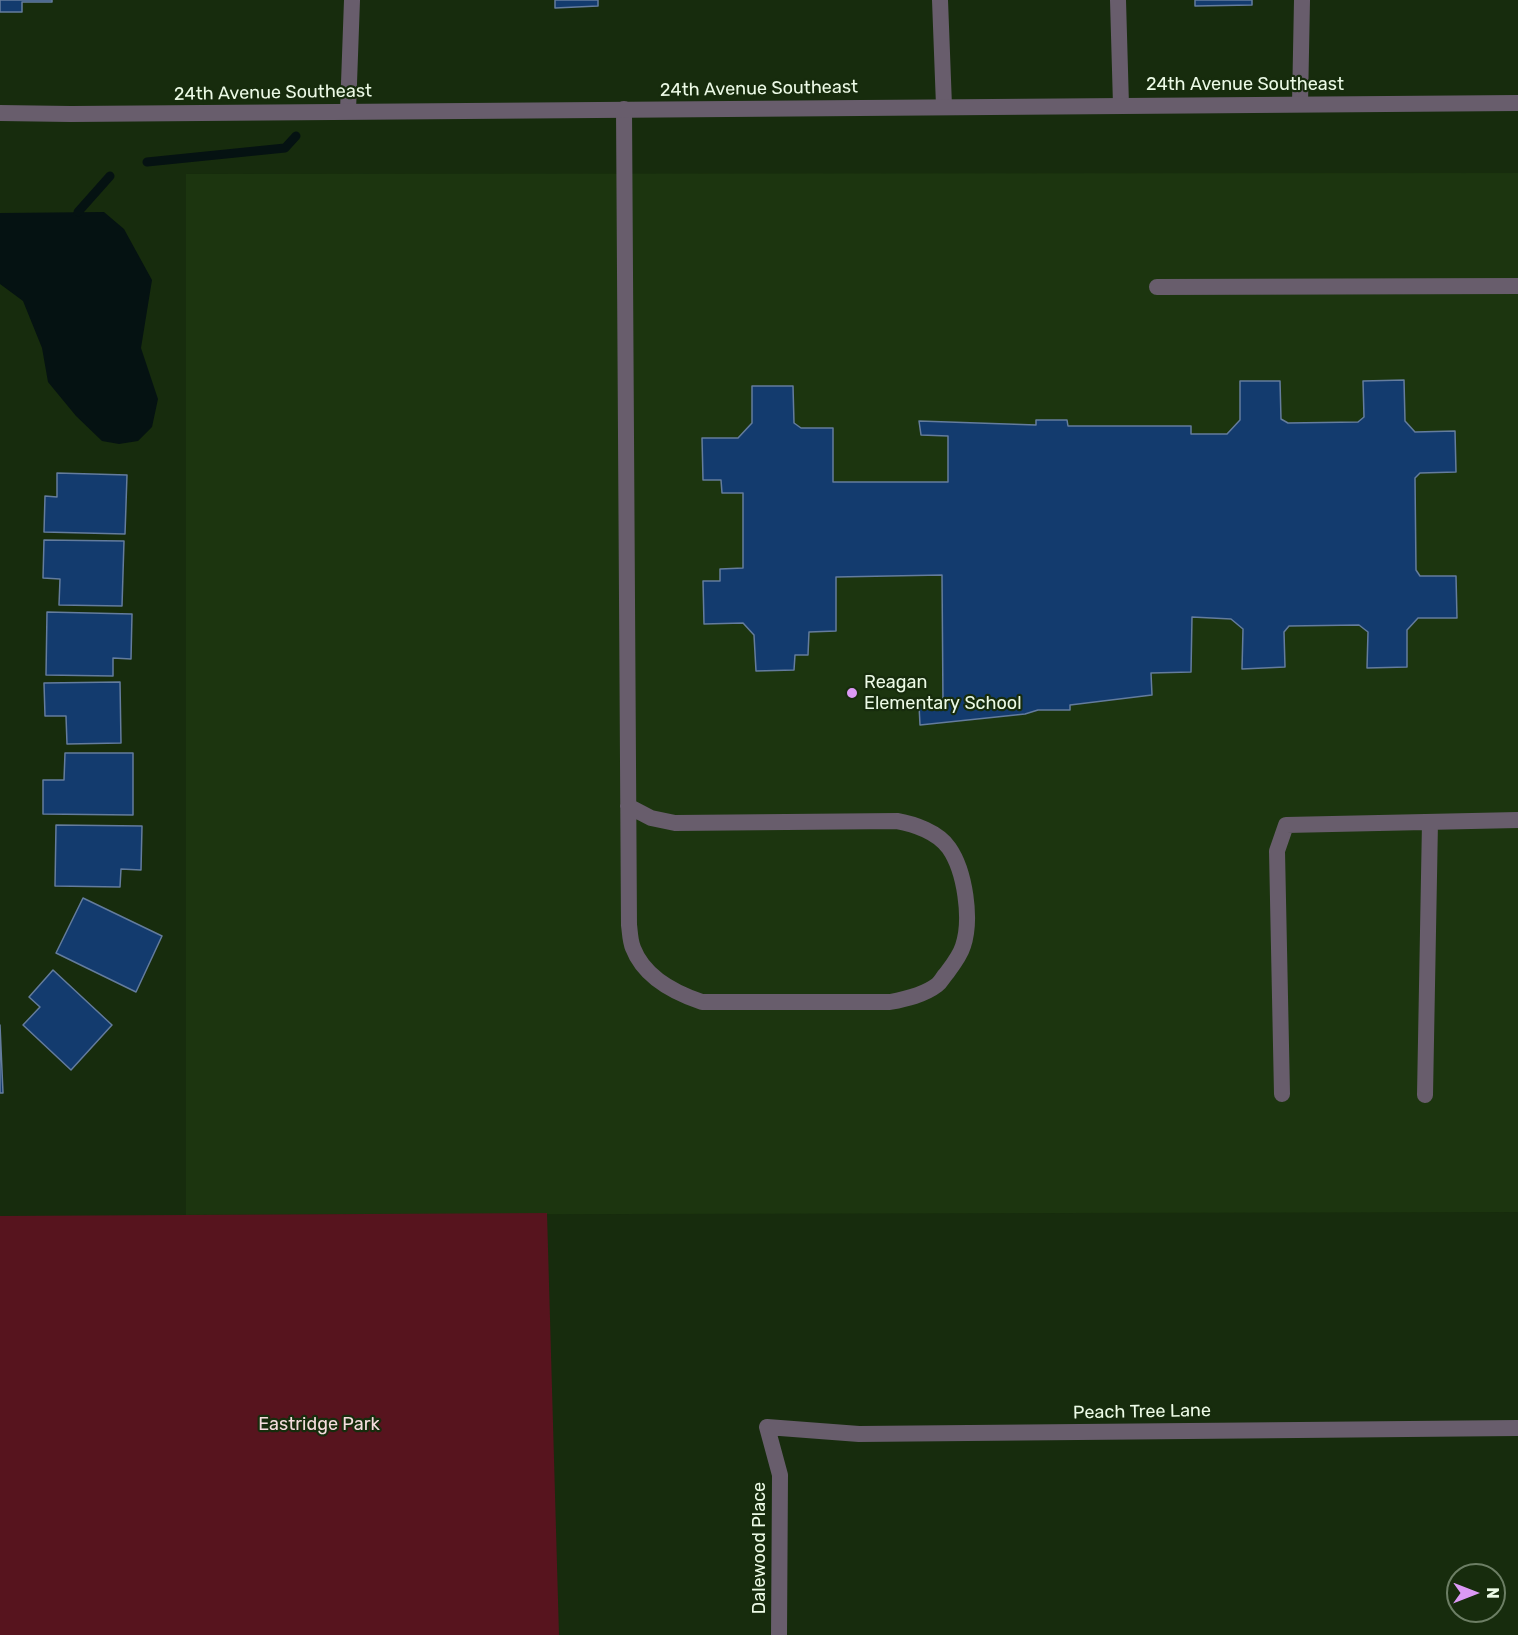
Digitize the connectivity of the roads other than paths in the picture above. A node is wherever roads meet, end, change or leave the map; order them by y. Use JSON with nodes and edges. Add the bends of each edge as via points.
{"nodes":[{"id":1,"x":352,"y":0,"type":"edge"},
{"id":2,"x":940,"y":0,"type":"edge"},
{"id":3,"x":1118,"y":0,"type":"edge"},
{"id":4,"x":1302,"y":0,"type":"edge"},
{"id":5,"x":1518,"y":103,"type":"edge"},
{"id":6,"x":1300,"y":104,"type":"junction"},
{"id":7,"x":1121,"y":105,"type":"junction"},
{"id":8,"x":944,"y":106,"type":"junction"},
{"id":9,"x":624,"y":109,"type":"junction"},
{"id":10,"x":348,"y":111,"type":"junction"},
{"id":11,"x":0,"y":113,"type":"edge"},
{"id":12,"x":1518,"y":286,"type":"edge"},
{"id":13,"x":1157,"y":287,"type":"dead end"},
{"id":14,"x":628,"y":806,"type":"junction"},
{"id":15,"x":1518,"y":820,"type":"edge"},
{"id":16,"x":1430,"y":822,"type":"junction"},
{"id":17,"x":1282,"y":1094,"type":"dead end"},
{"id":18,"x":1425,"y":1095,"type":"dead end"},
{"id":19,"x":767,"y":1427,"type":"joint"},
{"id":20,"x":1518,"y":1428,"type":"edge"},
{"id":21,"x":779,"y":1635,"type":"edge"}],
"edges":[{"from":1,"to":10,"type":"street"},
{"from":2,"to":8,"type":"street"},
{"from":3,"to":7,"type":"street"},
{"from":4,"to":6,"type":"street"},
{"from":5,"to":6,"type":"street","name":"24th Avenue Southeast"},
{"from":6,"to":7,"type":"street","name":"24th Avenue Southeast"},
{"from":7,"to":8,"type":"street","name":"24th Avenue Southeast"},
{"from":8,"to":9,"type":"street","name":"24th Avenue Southeast"},
{"from":9,"to":10,"type":"street","name":"24th Avenue Southeast"},
{"from":9,"to":14,"type":"street"},
{"from":10,"to":11,"type":"street","name":"24th Avenue Southeast"},
{"from":12,"to":13,"type":"street"},
{"from":14,"to":14,"type":"street","via":[[629,925],[633,948],[644,966],[681,995],[702,1002],[910,999],[938,984],[963,947],[966,900],[961,874],[948,847],[912,824],[675,824]]},
{"from":15,"to":16,"type":"street"},
{"from":16,"to":17,"type":"street","via":[[1286,825],[1277,851]]},
{"from":16,"to":18,"type":"street"},
{"from":19,"to":20,"type":"street","name":"Peach Tree Lane","via":[[859,1434]]},
{"from":19,"to":21,"type":"street","name":"Dalewood Place","via":[[780,1475]]}]}
